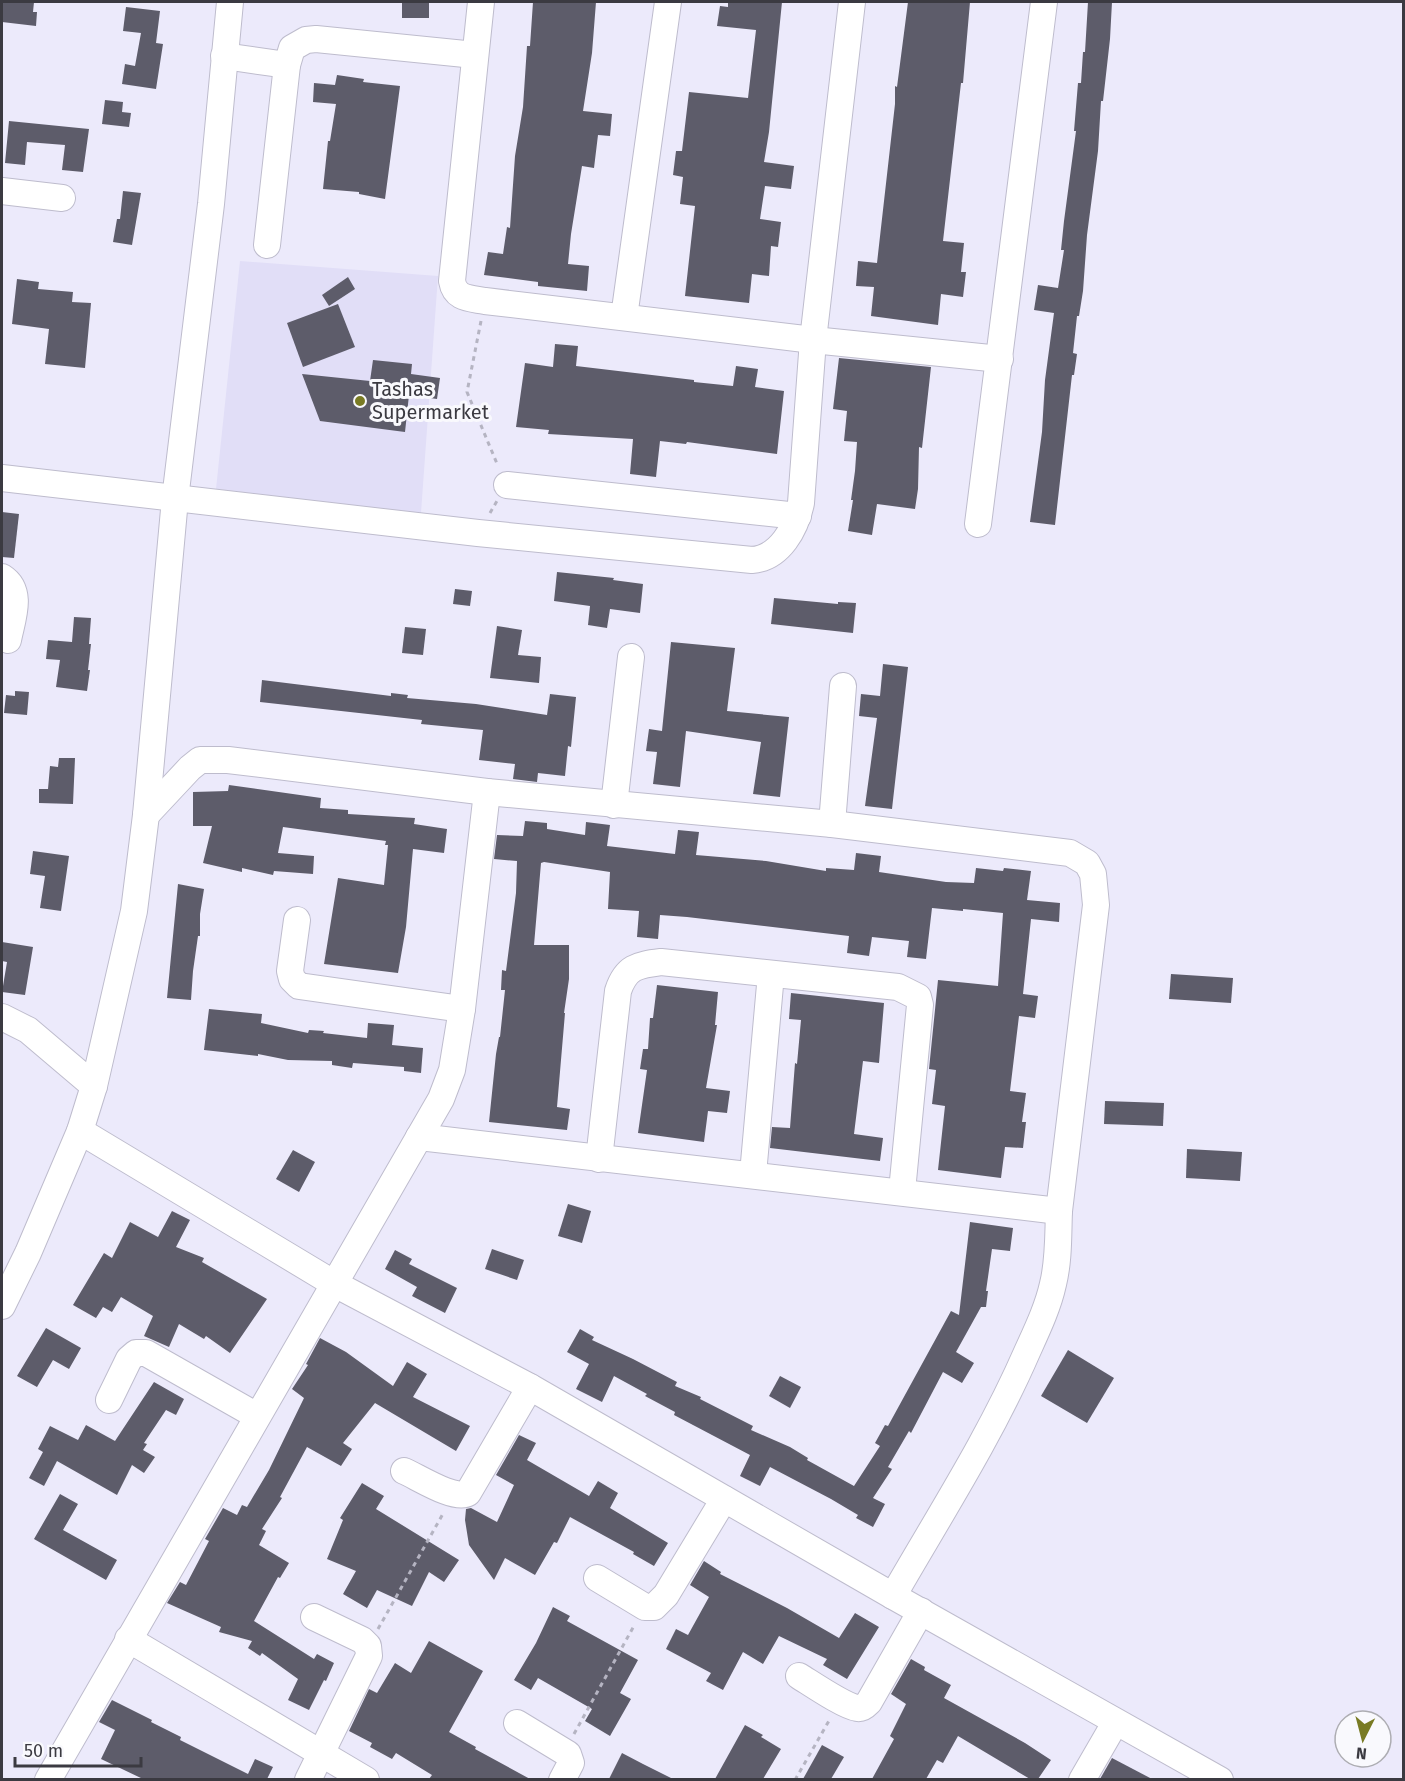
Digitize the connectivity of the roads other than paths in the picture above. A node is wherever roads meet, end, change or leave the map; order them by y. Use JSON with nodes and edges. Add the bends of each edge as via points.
{"nodes":[{"id":1,"x":230,"y":2,"type":"edge"},
{"id":2,"x":481,"y":2,"type":"edge"},
{"id":3,"x":668,"y":2,"type":"edge"},
{"id":4,"x":852,"y":2,"type":"edge"},
{"id":5,"x":1044,"y":2,"type":"edge"},
{"id":6,"x":475,"y":55,"type":"junction"},
{"id":7,"x":224,"y":56,"type":"junction"},
{"id":8,"x":287,"y":65,"type":"junction"},
{"id":9,"x":2,"y":191,"type":"edge"},
{"id":10,"x":62,"y":198,"type":"dead end"},
{"id":11,"x":267,"y":245,"type":"dead end"},
{"id":12,"x":624,"y":317,"type":"junction"},
{"id":13,"x":813,"y":340,"type":"junction"},
{"id":14,"x":1000,"y":359,"type":"junction"},
{"id":15,"x":2,"y":478,"type":"edge"},
{"id":16,"x":507,"y":485,"type":"road end"},
{"id":17,"x":175,"y":499,"type":"junction"},
{"id":18,"x":798,"y":516,"type":"junction"},
{"id":19,"x":978,"y":524,"type":"dead end"},
{"id":20,"x":2,"y":578,"type":"edge"},
{"id":21,"x":8,"y":640,"type":"dead end"},
{"id":22,"x":631,"y":657,"type":"dead end"},
{"id":23,"x":843,"y":686,"type":"dead end"},
{"id":24,"x":487,"y":792,"type":"junction"},
{"id":25,"x":614,"y":805,"type":"junction"},
{"id":26,"x":146,"y":815,"type":"junction"},
{"id":27,"x":832,"y":824,"type":"junction"},
{"id":28,"x":297,"y":920,"type":"dead end"},
{"id":29,"x":771,"y":974,"type":"junction"},
{"id":30,"x":462,"y":1009,"type":"junction"},
{"id":31,"x":2,"y":1017,"type":"edge"},
{"id":32,"x":94,"y":1086,"type":"junction"},
{"id":33,"x":80,"y":1131,"type":"junction"},
{"id":34,"x":418,"y":1137,"type":"junction"},
{"id":35,"x":599,"y":1158,"type":"junction"},
{"id":36,"x":753,"y":1174,"type":"junction"},
{"id":37,"x":902,"y":1191,"type":"junction"},
{"id":38,"x":1059,"y":1211,"type":"junction"},
{"id":39,"x":333,"y":1283,"type":"junction"},
{"id":40,"x":2,"y":1306,"type":"edge"},
{"id":41,"x":530,"y":1387,"type":"junction"},
{"id":42,"x":109,"y":1400,"type":"dead end"},
{"id":43,"x":257,"y":1416,"type":"junction"},
{"id":44,"x":404,"y":1471,"type":"dead end"},
{"id":45,"x":724,"y":1499,"type":"junction"},
{"id":46,"x":597,"y":1578,"type":"dead end"},
{"id":47,"x":893,"y":1596,"type":"junction"},
{"id":48,"x":921,"y":1611,"type":"junction"},
{"id":49,"x":314,"y":1617,"type":"dead end"},
{"id":50,"x":128,"y":1639,"type":"junction"},
{"id":51,"x":799,"y":1677,"type":"dead end"},
{"id":52,"x":517,"y":1723,"type":"dead end"},
{"id":53,"x":1115,"y":1723,"type":"junction"},
{"id":54,"x":322,"y":1754,"type":"junction"},
{"id":55,"x":48,"y":1779,"type":"edge"},
{"id":56,"x":308,"y":1779,"type":"edge"},
{"id":57,"x":366,"y":1779,"type":"edge"},
{"id":58,"x":562,"y":1779,"type":"edge"},
{"id":59,"x":1082,"y":1779,"type":"edge"},
{"id":60,"x":1220,"y":1779,"type":"edge"}],
"edges":[{"from":1,"to":7,"type":"street"},
{"from":2,"to":6,"type":"street"},
{"from":3,"to":12,"type":"street"},
{"from":4,"to":13,"type":"street"},
{"from":5,"to":14,"type":"street"},
{"from":6,"to":8,"type":"street","via":[[316,39],[292,48]]},
{"from":6,"to":12,"type":"street","via":[[452,281],[456,293],[485,301]]},
{"from":7,"to":8,"type":"street"},
{"from":7,"to":17,"type":"street","via":[[211,204]]},
{"from":8,"to":11,"type":"street"},
{"from":9,"to":10,"type":"street"},
{"from":12,"to":13,"type":"street"},
{"from":13,"to":14,"type":"street"},
{"from":13,"to":18,"type":"street"},
{"from":14,"to":19,"type":"street"},
{"from":15,"to":17,"type":"street"},
{"from":16,"to":18,"type":"street"},
{"from":17,"to":18,"type":"street","via":[[478,533],[762,559],[777,551]]},
{"from":17,"to":26,"type":"street"},
{"from":20,"to":21,"type":"street","via":[[13,588],[15,596]]},
{"from":22,"to":25,"type":"street"},
{"from":23,"to":27,"type":"street"},
{"from":24,"to":25,"type":"street"},
{"from":24,"to":26,"type":"street","via":[[210,759],[200,760],[190,768]]},
{"from":24,"to":30,"type":"street"},
{"from":25,"to":27,"type":"street"},
{"from":26,"to":32,"type":"street","via":[[129,934]]},
{"from":27,"to":38,"type":"street","via":[[1070,853],[1090,868],[1096,905]]},
{"from":28,"to":30,"type":"street","via":[[290,971],[299,986]]},
{"from":29,"to":35,"type":"street","via":[[661,962],[630,970],[618,991]]},
{"from":29,"to":36,"type":"street"},
{"from":29,"to":37,"type":"street","via":[[898,987],[918,997],[920,1016]]},
{"from":30,"to":34,"type":"street","via":[[452,1070],[441,1099]]},
{"from":31,"to":32,"type":"street","via":[[27,1030]]},
{"from":32,"to":33,"type":"street"},
{"from":33,"to":39,"type":"street"},
{"from":33,"to":40,"type":"street"},
{"from":34,"to":35,"type":"street"},
{"from":34,"to":39,"type":"street"},
{"from":35,"to":36,"type":"street"},
{"from":36,"to":37,"type":"street"},
{"from":37,"to":38,"type":"street"},
{"from":38,"to":47,"type":"street","via":[[1053,1285],[1015,1381]]},
{"from":39,"to":41,"type":"street"},
{"from":39,"to":43,"type":"street"},
{"from":41,"to":44,"type":"street","via":[[468,1493],[454,1495]]},
{"from":41,"to":45,"type":"street"},
{"from":42,"to":43,"type":"street","via":[[129,1359],[136,1353],[146,1353]]},
{"from":43,"to":50,"type":"street"},
{"from":45,"to":46,"type":"street","via":[[666,1595],[654,1607],[645,1606]]},
{"from":45,"to":47,"type":"street"},
{"from":47,"to":48,"type":"street"},
{"from":48,"to":51,"type":"street","via":[[866,1706],[858,1708]]},
{"from":48,"to":53,"type":"street"},
{"from":49,"to":54,"type":"street","via":[[368,1646],[367,1662]]},
{"from":50,"to":54,"type":"street"},
{"from":50,"to":55,"type":"street"},
{"from":52,"to":58,"type":"street","via":[[570,1757]]},
{"from":53,"to":59,"type":"street"},
{"from":53,"to":60,"type":"street"},
{"from":54,"to":56,"type":"street"},
{"from":54,"to":57,"type":"street"}]}
